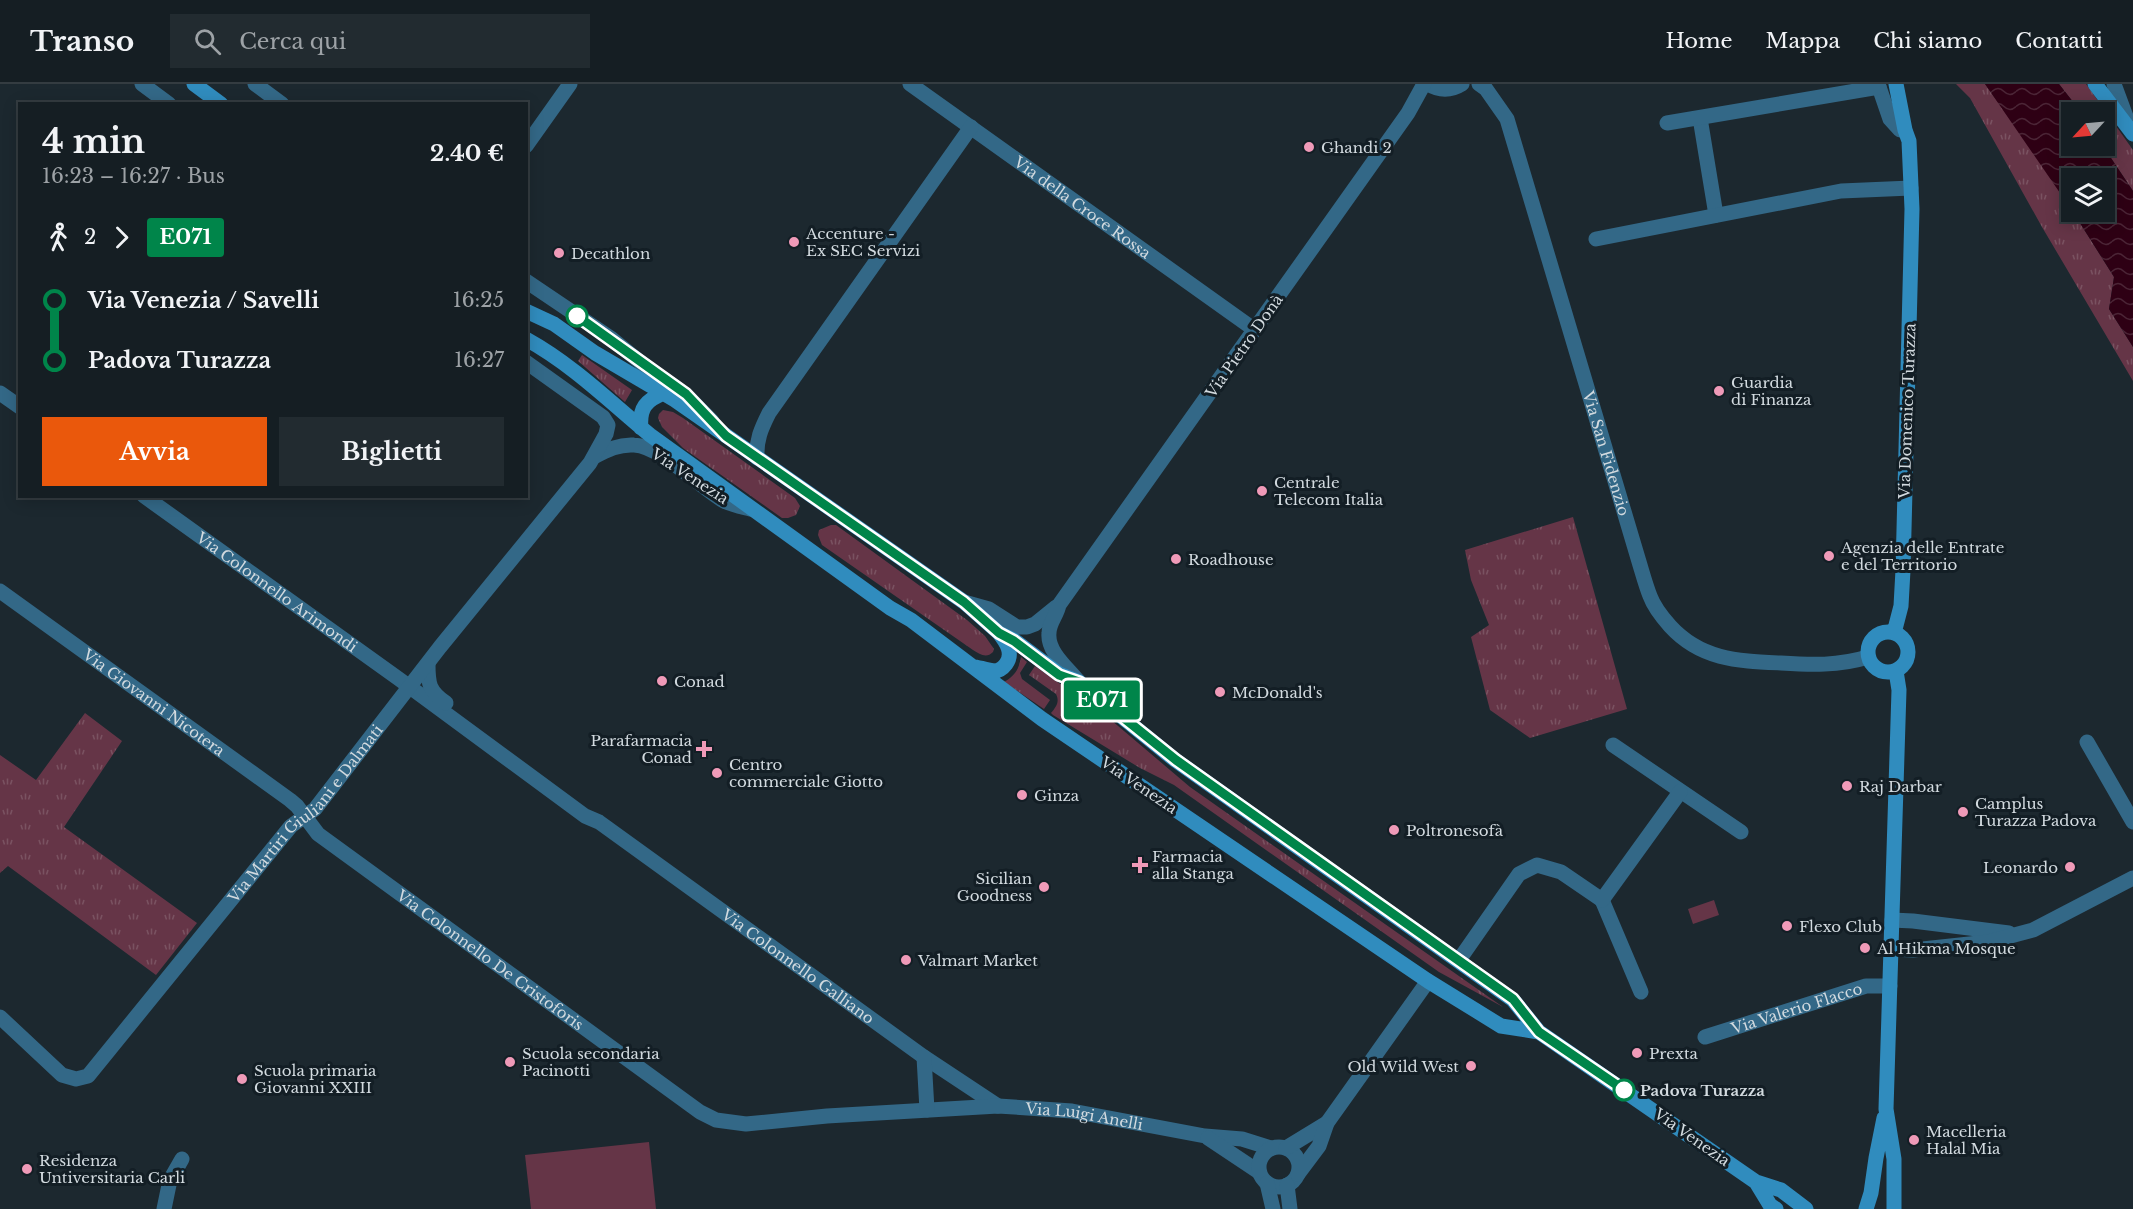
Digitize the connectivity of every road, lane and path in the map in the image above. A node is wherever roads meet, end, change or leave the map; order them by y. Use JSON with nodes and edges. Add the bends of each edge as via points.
{"nodes":[{"id":1,"x":142,"y":84,"type":"edge"},
{"id":2,"x":194,"y":84,"type":"edge"},
{"id":3,"x":255,"y":84,"type":"edge"},
{"id":4,"x":570,"y":84,"type":"edge"},
{"id":5,"x":910,"y":84,"type":"edge"},
{"id":6,"x":1426,"y":84,"type":"edge"},
{"id":7,"x":1462,"y":84,"type":"edge"},
{"id":8,"x":1479,"y":84,"type":"edge"},
{"id":9,"x":1896,"y":84,"type":"edge"},
{"id":10,"x":2095,"y":84,"type":"edge"},
{"id":11,"x":2114,"y":84,"type":"edge"},
{"id":12,"x":1878,"y":86,"type":"edge"},
{"id":13,"x":165,"y":102,"type":"edge"},
{"id":14,"x":218,"y":102,"type":"edge"},
{"id":15,"x":279,"y":102,"type":"edge"},
{"id":16,"x":1700,"y":118,"type":"junction"},
{"id":17,"x":1667,"y":123,"type":"dead end"},
{"id":18,"x":971,"y":127,"type":"junction"},
{"id":19,"x":1905,"y":130,"type":"junction"},
{"id":20,"x":2132,"y":133,"type":"edge"},
{"id":21,"x":528,"y":143,"type":"edge"},
{"id":22,"x":1911,"y":188,"type":"junction"},
{"id":23,"x":1716,"y":215,"type":"junction"},
{"id":24,"x":1596,"y":238,"type":"dead end"},
{"id":25,"x":528,"y":282,"type":"edge"},
{"id":26,"x":528,"y":312,"type":"edge"},
{"id":27,"x":1256,"y":330,"type":"junction"},
{"id":28,"x":528,"y":340,"type":"edge"},
{"id":29,"x":528,"y":363,"type":"edge"},
{"id":30,"x":0,"y":393,"type":"edge"},
{"id":31,"x":664,"y":393,"type":"junction"},
{"id":32,"x":18,"y":406,"type":"edge"},
{"id":33,"x":615,"y":406,"type":"junction"},
{"id":34,"x":608,"y":425,"type":"junction"},
{"id":35,"x":641,"y":428,"type":"junction"},
{"id":36,"x":726,"y":436,"type":"junction"},
{"id":37,"x":757,"y":458,"type":"junction"},
{"id":38,"x":592,"y":460,"type":"junction"},
{"id":39,"x":147,"y":498,"type":"edge"},
{"id":40,"x":753,"y":510,"type":"junction"},
{"id":41,"x":0,"y":591,"type":"edge"},
{"id":42,"x":964,"y":602,"type":"junction"},
{"id":43,"x":1059,"y":605,"type":"junction"},
{"id":44,"x":999,"y":633,"type":"junction"},
{"id":45,"x":1894,"y":633,"type":"junction"},
{"id":46,"x":1868,"y":657,"type":"junction"},
{"id":47,"x":428,"y":664,"type":"junction"},
{"id":48,"x":974,"y":667,"type":"junction"},
{"id":49,"x":1896,"y":671,"type":"junction"},
{"id":50,"x":1079,"y":682,"type":"junction"},
{"id":51,"x":410,"y":687,"type":"junction"},
{"id":52,"x":2087,"y":742,"type":"dead end"},
{"id":53,"x":1613,"y":745,"type":"dead end"},
{"id":54,"x":1680,"y":792,"type":"junction"},
{"id":55,"x":304,"y":817,"type":"junction"},
{"id":56,"x":599,"y":822,"type":"junction"},
{"id":57,"x":2133,"y":822,"type":"edge"},
{"id":58,"x":1742,"y":832,"type":"dead end"},
{"id":59,"x":2133,"y":878,"type":"edge"},
{"id":60,"x":1602,"y":900,"type":"junction"},
{"id":61,"x":1892,"y":920,"type":"junction"},
{"id":62,"x":2018,"y":934,"type":"junction"},
{"id":63,"x":1890,"y":949,"type":"junction"},
{"id":64,"x":1459,"y":960,"type":"junction"},
{"id":65,"x":1428,"y":981,"type":"junction"},
{"id":66,"x":1890,"y":986,"type":"junction"},
{"id":67,"x":1641,"y":992,"type":"dead end"},
{"id":68,"x":0,"y":1017,"type":"edge"},
{"id":69,"x":1539,"y":1032,"type":"junction"},
{"id":70,"x":1705,"y":1037,"type":"dead end"},
{"id":71,"x":924,"y":1057,"type":"junction"},
{"id":72,"x":998,"y":1106,"type":"junction"},
{"id":73,"x":963,"y":1107,"type":"joint"},
{"id":74,"x":1886,"y":1109,"type":"junction"},
{"id":75,"x":927,"y":1110,"type":"junction"},
{"id":76,"x":1327,"y":1123,"type":"junction"},
{"id":77,"x":1205,"y":1136,"type":"junction"},
{"id":78,"x":1279,"y":1148,"type":"junction"},
{"id":79,"x":182,"y":1159,"type":"dead end"},
{"id":80,"x":1263,"y":1178,"type":"junction"},
{"id":81,"x":1293,"y":1180,"type":"junction"},
{"id":82,"x":1756,"y":1182,"type":"junction"},
{"id":83,"x":164,"y":1209,"type":"edge"},
{"id":84,"x":1274,"y":1209,"type":"edge"},
{"id":85,"x":1290,"y":1209,"type":"edge"},
{"id":86,"x":1776,"y":1209,"type":"edge"},
{"id":87,"x":1806,"y":1209,"type":"edge"},
{"id":88,"x":1866,"y":1209,"type":"edge"},
{"id":89,"x":1894,"y":1209,"type":"edge"}],
"edges":[{"from":1,"to":13,"type":"street"},
{"from":2,"to":14,"type":"main road"},
{"from":3,"to":15,"type":"street"},
{"from":4,"to":21,"type":"street"},
{"from":5,"to":18,"type":"street","name":"Via della Croce Rossa"},
{"from":6,"to":7,"type":"street","via":[[1449,90]]},
{"from":6,"to":27,"type":"street","name":"Via Pietro Donà"},
{"from":8,"to":46,"type":"street","name":"Via San Fidenzio","via":[[1507,119],[1650,598],[1661,616],[1681,638],[1704,652],[1728,658],[1828,666]]},
{"from":9,"to":19,"type":"main road","name":"Via Domenico Turazza"},
{"from":10,"to":20,"type":"main road"},
{"from":11,"to":20,"type":"street"},
{"from":12,"to":16,"type":"street"},
{"from":12,"to":19,"type":"street","via":[[1890,119]]},
{"from":16,"to":17,"type":"street"},
{"from":16,"to":23,"type":"street"},
{"from":18,"to":27,"type":"street","name":"Via della Croce Rossa"},
{"from":18,"to":37,"type":"street","via":[[769,413],[759,433]]},
{"from":19,"to":22,"type":"main road","name":"Via Domenico Turazza"},
{"from":22,"to":23,"type":"street","via":[[1841,191]]},
{"from":22,"to":45,"type":"main road","name":"Via Domenico Turazza","via":[[1903,570],[1901,606]]},
{"from":23,"to":24,"type":"street"},
{"from":25,"to":36,"type":"street","name":"Via Venezia","via":[[686,394]]},
{"from":26,"to":31,"type":"main road","name":"Via Venezia"},
{"from":27,"to":43,"type":"street","name":"Via Pietro Donà"},
{"from":28,"to":33,"type":"main road","name":"Via Venezia","via":[[567,364]]},
{"from":29,"to":34,"type":"street","via":[[603,417]]},
{"from":30,"to":32,"type":"street"},
{"from":31,"to":35,"type":"main road","via":[[645,404],[640,415]]},
{"from":31,"to":36,"type":"main road","name":"Via Venezia"},
{"from":33,"to":34,"type":"street"},
{"from":33,"to":35,"type":"main road","name":"Via Venezia"},
{"from":34,"to":38,"type":"street"},
{"from":35,"to":40,"type":"main road","name":"Via Venezia"},
{"from":36,"to":37,"type":"main road","name":"Via Venezia"},
{"from":37,"to":42,"type":"main road","name":"Via Venezia"},
{"from":38,"to":40,"type":"street","name":"Via Venezia","via":[[608,449],[636,445],[650,449],[725,501]]},
{"from":38,"to":47,"type":"street","name":"Via Martiri Giuliani e Dalmati"},
{"from":39,"to":51,"type":"street","name":"Via Colonnello Arimondi"},
{"from":40,"to":48,"type":"main road","name":"Via Venezia"},
{"from":41,"to":55,"type":"street","name":"Via Giovanni Nicotera","via":[[290,800]]},
{"from":42,"to":43,"type":"street","name":"Via Pietro Donà","via":[[989,609],[1017,627],[1035,624]]},
{"from":42,"to":44,"type":"main road","name":"Via Venezia"},
{"from":43,"to":50,"type":"street","name":"Via Pietro Donà","via":[[1048,633],[1050,643]]},
{"from":44,"to":48,"type":"main road","via":[[1009,647],[1008,661],[1000,670]]},
{"from":44,"to":50,"type":"main road","name":"Via Venezia","via":[[1059,675]]},
{"from":45,"to":46,"type":"main road","via":[[1877,634],[1867,649]]},
{"from":45,"to":49,"type":"main road","via":[[1904,639],[1909,651],[1906,663]]},
{"from":46,"to":49,"type":"main road","via":[[1882,672]]},
{"from":47,"to":51,"type":"street","name":"Via Martiri Giuliani e Dalmati"},
{"from":47,"to":56,"type":"street","name":"Via Colonnello Galliano","via":[[428,683],[437,697],[588,806]]},
{"from":48,"to":65,"type":"main road","name":"Via Venezia","via":[[1042,719]]},
{"from":49,"to":61,"type":"main road","via":[[1899,690]]},
{"from":50,"to":64,"type":"main road","name":"Via Venezia","via":[[1176,760]]},
{"from":51,"to":55,"type":"street","name":"Via Martiri Giuliani e Dalmati","via":[[315,809]]},
{"from":51,"to":56,"type":"street","name":"Via Colonnello Galliano","via":[[585,816]]},
{"from":52,"to":57,"type":"street"},
{"from":53,"to":54,"type":"street"},
{"from":54,"to":58,"type":"street"},
{"from":54,"to":60,"type":"street"},
{"from":55,"to":68,"type":"street","name":"Via Martiri Giuliani e Dalmati","via":[[291,826],[88,1076],[76,1079],[62,1075]]},
{"from":55,"to":75,"type":"street","name":"Via Colonnello De Cristoforis","via":[[326,840],[716,1120],[746,1124]]},
{"from":56,"to":71,"type":"street","name":"Via Colonnello Galliano"},
{"from":59,"to":62,"type":"street"},
{"from":60,"to":64,"type":"street","via":[[1561,872],[1536,865],[1519,874]]},
{"from":60,"to":67,"type":"street"},
{"from":61,"to":62,"type":"street"},
{"from":61,"to":63,"type":"main road"},
{"from":62,"to":63,"type":"street","via":[[1988,942]]},
{"from":63,"to":66,"type":"main road"},
{"from":64,"to":69,"type":"main road","name":"Via Venezia","via":[[1513,999]]},
{"from":65,"to":69,"type":"main road","name":"Via Venezia","via":[[1501,1026]]},
{"from":65,"to":76,"type":"street"},
{"from":66,"to":70,"type":"street","name":"Via Valerio Flacco","via":[[1866,986]]},
{"from":66,"to":74,"type":"main road"},
{"from":69,"to":82,"type":"main road","name":"Via Venezia"},
{"from":71,"to":72,"type":"street","name":"Via Colonnello Galliano"},
{"from":71,"to":75,"type":"street"},
{"from":72,"to":73,"type":"street","name":"Via Luigi Anelli"},
{"from":72,"to":77,"type":"street","name":"Via Luigi Anelli","via":[[1072,1111]]},
{"from":73,"to":75,"type":"street","name":"Via Colonnello De Cristoforis"},
{"from":74,"to":88,"type":"main road"},
{"from":74,"to":89,"type":"main road","via":[[1894,1159]]},
{"from":76,"to":78,"type":"street"},
{"from":76,"to":81,"type":"street","via":[[1318,1146]]},
{"from":77,"to":78,"type":"street","name":"Via Luigi Anelli","via":[[1242,1138]]},
{"from":77,"to":80,"type":"street","name":"Via Luigi Anelli"},
{"from":78,"to":80,"type":"street","via":[[1261,1158]]},
{"from":78,"to":81,"type":"street","via":[[1293,1152],[1297,1158],[1299,1166]]},
{"from":79,"to":83,"type":"street","via":[[170,1180]]},
{"from":80,"to":81,"type":"street","via":[[1280,1187]]},
{"from":80,"to":84,"type":"street"},
{"from":81,"to":85,"type":"street"},
{"from":82,"to":86,"type":"main road","name":"Via Venezia"},
{"from":82,"to":87,"type":"main road","name":"Via Venezia","via":[[1781,1190]]}]}
